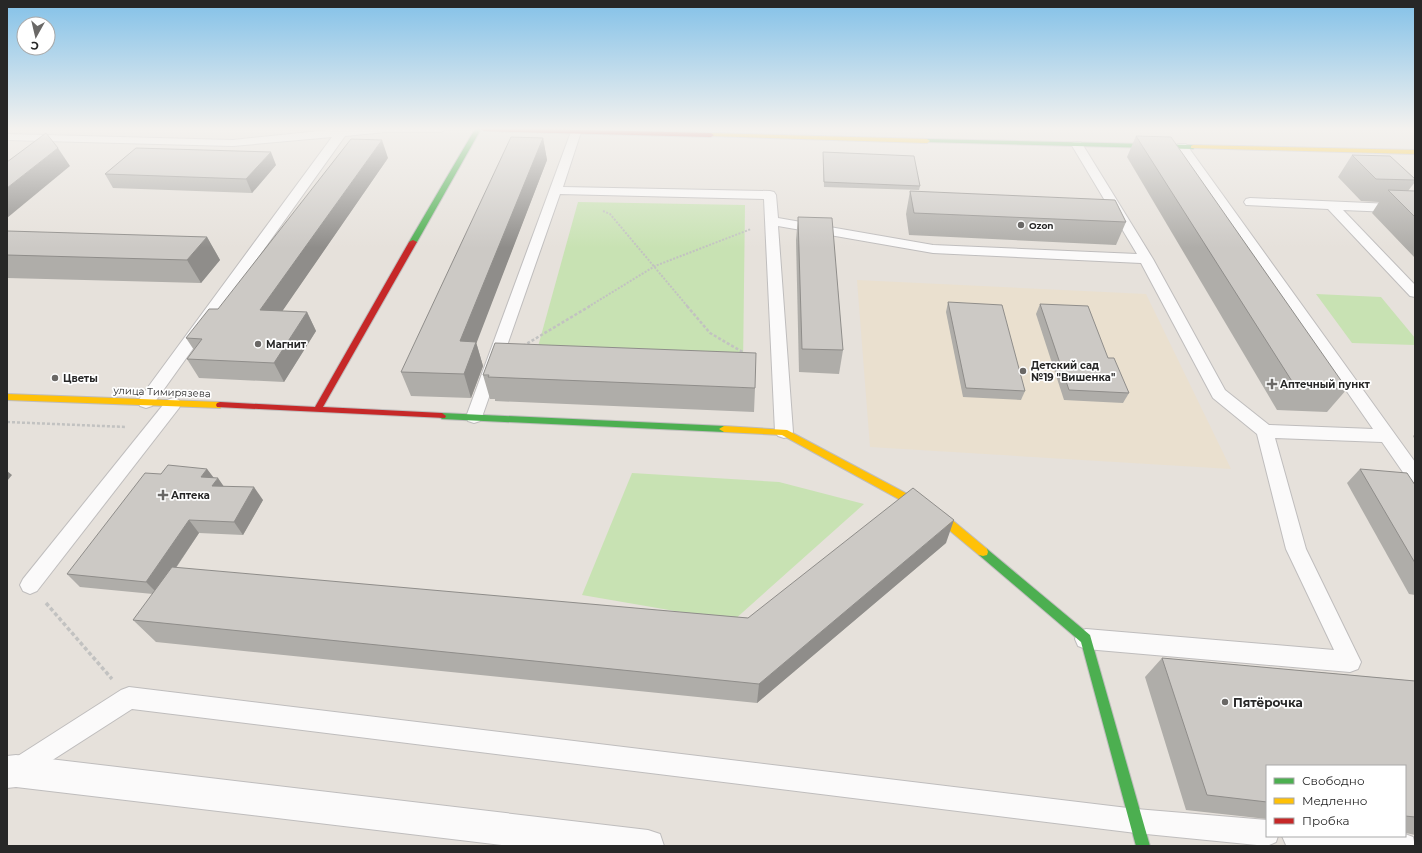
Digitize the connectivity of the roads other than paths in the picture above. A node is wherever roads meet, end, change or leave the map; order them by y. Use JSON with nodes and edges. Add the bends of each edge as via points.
{"nodes":[{"id":1,"x":315,"y":169,"type":"edge"},
{"id":2,"x":455,"y":169,"type":"edge"},
{"id":3,"x":563,"y":169,"type":"edge"},
{"id":4,"x":1092,"y":169,"type":"edge"},
{"id":5,"x":1198,"y":169,"type":"edge"},
{"id":6,"x":555,"y":190,"type":"junction"},
{"id":7,"x":1250,"y":202,"type":"dead end"},
{"id":8,"x":1333,"y":207,"type":"junction"},
{"id":9,"x":1415,"y":209,"type":"edge"},
{"id":10,"x":772,"y":221,"type":"junction"},
{"id":11,"x":1146,"y":259,"type":"junction"},
{"id":12,"x":1415,"y":293,"type":"edge"},
{"id":13,"x":7,"y":397,"type":"edge"},
{"id":14,"x":146,"y":402,"type":"junction"},
{"id":15,"x":173,"y":404,"type":"junction"},
{"id":16,"x":317,"y":410,"type":"junction"},
{"id":17,"x":474,"y":417,"type":"junction"},
{"id":18,"x":1266,"y":431,"type":"junction"},
{"id":19,"x":784,"y":432,"type":"junction"},
{"id":20,"x":1387,"y":436,"type":"junction"},
{"id":21,"x":1415,"y":476,"type":"edge"},
{"id":22,"x":30,"y":585,"type":"road end"},
{"id":23,"x":1086,"y":638,"type":"junction"},
{"id":24,"x":11,"y":771,"type":"edge"},
{"id":25,"x":1136,"y":821,"type":"junction"},
{"id":26,"x":1266,"y":833,"type":"edge"},
{"id":27,"x":1306,"y":837,"type":"edge"},
{"id":28,"x":648,"y":846,"type":"edge"},
{"id":29,"x":1143,"y":846,"type":"edge"},
{"id":30,"x":1404,"y":846,"type":"edge"}],
"edges":[{"from":1,"to":14,"type":"lane"},
{"from":2,"to":16,"type":"street"},
{"from":3,"to":6,"type":"lane"},
{"from":4,"to":11,"type":"lane"},
{"from":5,"to":20,"type":"lane"},
{"from":6,"to":10,"type":"lane","via":[[770,195]]},
{"from":6,"to":17,"type":"lane"},
{"from":7,"to":8,"type":"lane"},
{"from":8,"to":9,"type":"lane"},
{"from":8,"to":12,"type":"lane"},
{"from":10,"to":11,"type":"lane","via":[[933,249]]},
{"from":10,"to":19,"type":"lane"},
{"from":11,"to":18,"type":"lane","via":[[1219,394]]},
{"from":13,"to":14,"type":"street","name":"улица Тимирязева"},
{"from":14,"to":15,"type":"street","name":"улица Тимирязева"},
{"from":15,"to":16,"type":"street","name":"улица Тимирязева"},
{"from":15,"to":22,"type":"lane"},
{"from":16,"to":17,"type":"street","name":"улица Тимирязева"},
{"from":17,"to":19,"type":"street","name":"улица Тимирязева"},
{"from":18,"to":20,"type":"lane"},
{"from":18,"to":23,"type":"lane","via":[[1296,549],[1350,662]]},
{"from":19,"to":23,"type":"street","via":[[941,517]]},
{"from":20,"to":21,"type":"lane"},
{"from":23,"to":25,"type":"street"},
{"from":24,"to":25,"type":"lane","via":[[130,698]]},
{"from":24,"to":28,"type":"street"},
{"from":25,"to":26,"type":"lane"},
{"from":25,"to":29,"type":"street"},
{"from":27,"to":30,"type":"lane"}]}
